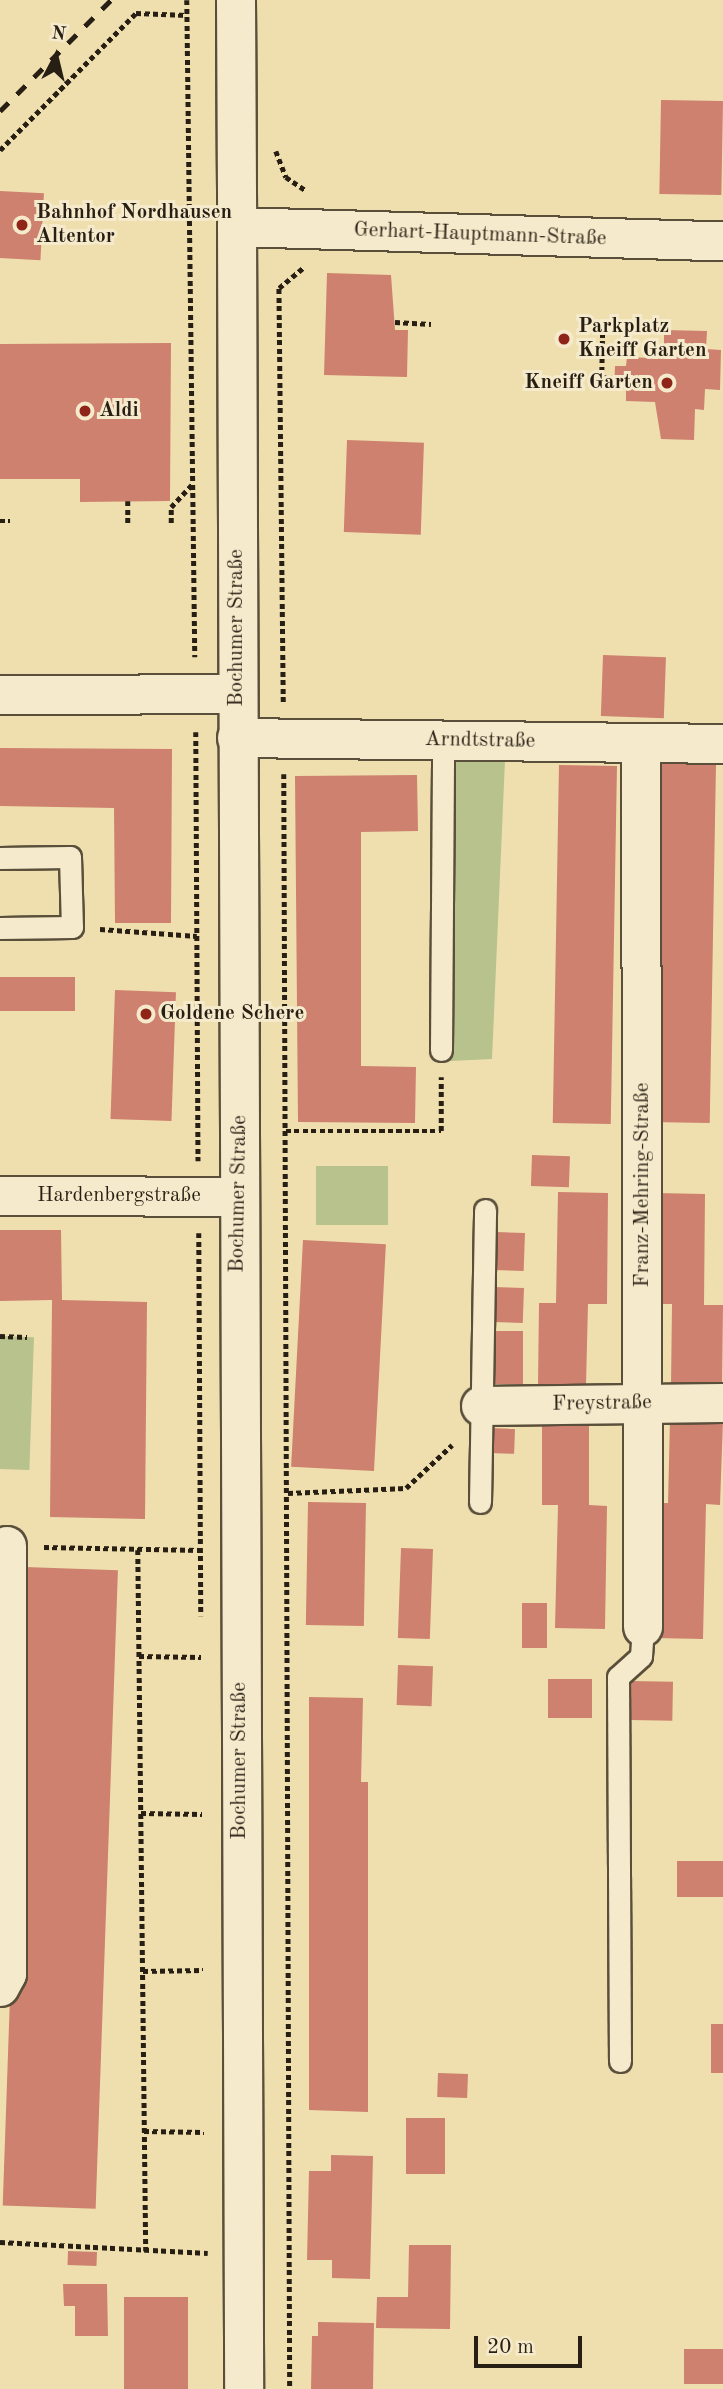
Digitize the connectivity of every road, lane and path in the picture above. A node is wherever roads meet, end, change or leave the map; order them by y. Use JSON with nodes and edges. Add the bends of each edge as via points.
{"nodes":[{"id":1,"x":187,"y":0,"type":"edge"},
{"id":2,"x":236,"y":0,"type":"edge"},
{"id":3,"x":187,"y":15,"type":"junction"},
{"id":4,"x":275,"y":135,"type":"dead end"},
{"id":5,"x":0,"y":150,"type":"edge"},
{"id":6,"x":316,"y":197,"type":"dead end"},
{"id":7,"x":237,"y":227,"type":"junction"},
{"id":8,"x":723,"y":241,"type":"edge"},
{"id":9,"x":315,"y":266,"type":"dead end"},
{"id":10,"x":396,"y":322,"type":"dead end"},
{"id":11,"x":431,"y":324,"type":"dead end"},
{"id":12,"x":603,"y":324,"type":"dead end"},
{"id":13,"x":614,"y":378,"type":"dead end"},
{"id":14,"x":194,"y":482,"type":"junction"},
{"id":15,"x":128,"y":501,"type":"dead end"},
{"id":16,"x":0,"y":521,"type":"edge"},
{"id":17,"x":10,"y":521,"type":"dead end"},
{"id":18,"x":128,"y":523,"type":"dead end"},
{"id":19,"x":171,"y":523,"type":"dead end"},
{"id":20,"x":237,"y":694,"type":"junction"},
{"id":21,"x":0,"y":695,"type":"edge"},
{"id":22,"x":196,"y":695,"type":"junction"},
{"id":23,"x":237,"y":738,"type":"junction"},
{"id":24,"x":284,"y":739,"type":"junction"},
{"id":25,"x":443,"y":741,"type":"junction"},
{"id":26,"x":641,"y":743,"type":"junction"},
{"id":27,"x":723,"y":744,"type":"edge"},
{"id":28,"x":0,"y":858,"type":"edge"},
{"id":29,"x":72,"y":926,"type":"junction"},
{"id":30,"x":0,"y":928,"type":"edge"},
{"id":31,"x":197,"y":936,"type":"junction"},
{"id":32,"x":441,"y":1050,"type":"joint"},
{"id":33,"x":286,"y":1131,"type":"junction"},
{"id":34,"x":0,"y":1196,"type":"edge"},
{"id":35,"x":238,"y":1196,"type":"junction"},
{"id":36,"x":198,"y":1197,"type":"junction"},
{"id":37,"x":485,"y":1210,"type":"dead end"},
{"id":38,"x":0,"y":1336,"type":"edge"},
{"id":39,"x":27,"y":1337,"type":"dead end"},
{"id":40,"x":643,"y":1403,"type":"junction"},
{"id":41,"x":723,"y":1403,"type":"edge"},
{"id":42,"x":481,"y":1406,"type":"junction"},
{"id":43,"x":288,"y":1493,"type":"junction"},
{"id":44,"x":480,"y":1502,"type":"dead end"},
{"id":45,"x":7,"y":1546,"type":"joint"},
{"id":46,"x":138,"y":1550,"type":"junction"},
{"id":47,"x":200,"y":1550,"type":"junction"},
{"id":48,"x":239,"y":1550,"type":"junction"},
{"id":49,"x":289,"y":1552,"type":"junction"},
{"id":50,"x":643,"y":1627,"type":"joint"},
{"id":51,"x":139,"y":1656,"type":"junction"},
{"id":52,"x":201,"y":1657,"type":"dead end"},
{"id":53,"x":2,"y":1772,"type":"edge"},
{"id":54,"x":141,"y":1813,"type":"junction"},
{"id":55,"x":202,"y":1814,"type":"dead end"},
{"id":56,"x":202,"y":1970,"type":"dead end"},
{"id":57,"x":143,"y":1971,"type":"junction"},
{"id":58,"x":0,"y":1987,"type":"edge"},
{"id":59,"x":620,"y":2061,"type":"dead end"},
{"id":60,"x":145,"y":2131,"type":"junction"},
{"id":61,"x":204,"y":2132,"type":"dead end"},
{"id":62,"x":0,"y":2242,"type":"edge"},
{"id":63,"x":146,"y":2251,"type":"junction"},
{"id":64,"x":244,"y":2253,"type":"junction"},
{"id":65,"x":290,"y":2255,"type":"junction"},
{"id":66,"x":244,"y":2389,"type":"edge"},
{"id":67,"x":290,"y":2389,"type":"edge"}],
"edges":[{"from":1,"to":3,"type":"path"},
{"from":2,"to":7,"type":"street","name":"Bochumer Straße"},
{"from":3,"to":5,"type":"path","via":[[136,13]]},
{"from":3,"to":14,"type":"path"},
{"from":4,"to":6,"type":"path","via":[[286,177]]},
{"from":7,"to":8,"type":"street","name":"Gerhart-Hauptmann-Straße"},
{"from":7,"to":20,"type":"street","name":"Bochumer Straße"},
{"from":9,"to":24,"type":"path","via":[[304,267],[279,288]]},
{"from":10,"to":11,"type":"path"},
{"from":12,"to":13,"type":"path","via":[[602,377]]},
{"from":14,"to":19,"type":"path","via":[[171,507]]},
{"from":14,"to":22,"type":"path"},
{"from":15,"to":18,"type":"path"},
{"from":16,"to":17,"type":"path"},
{"from":20,"to":22,"type":"street"},
{"from":20,"to":23,"type":"street","name":"Bochumer Straße"},
{"from":21,"to":22,"type":"street"},
{"from":22,"to":31,"type":"path"},
{"from":23,"to":24,"type":"street","name":"Arndtstraße"},
{"from":23,"to":35,"type":"street","name":"Bochumer Straße"},
{"from":24,"to":25,"type":"street","name":"Arndtstraße"},
{"from":24,"to":33,"type":"path"},
{"from":25,"to":26,"type":"street","name":"Arndtstraße"},
{"from":25,"to":32,"type":"lane"},
{"from":26,"to":27,"type":"street","name":"Arndtstraße"},
{"from":26,"to":40,"type":"street","name":"Franz-Mehring-Straße"},
{"from":28,"to":29,"type":"lane","via":[[70,857]]},
{"from":29,"to":30,"type":"lane"},
{"from":29,"to":31,"type":"path"},
{"from":31,"to":36,"type":"path"},
{"from":32,"to":33,"type":"path","via":[[441,1131]]},
{"from":33,"to":43,"type":"path"},
{"from":34,"to":36,"type":"street","name":"Hardenbergstraße"},
{"from":35,"to":36,"type":"street","name":"Hardenbergstraße"},
{"from":35,"to":48,"type":"street","name":"Bochumer Straße"},
{"from":36,"to":47,"type":"path"},
{"from":37,"to":42,"type":"lane"},
{"from":38,"to":39,"type":"path"},
{"from":40,"to":41,"type":"street","name":"Freystraße"},
{"from":40,"to":42,"type":"street","name":"Freystraße"},
{"from":40,"to":50,"type":"street","name":"Franz-Mehring-Straße"},
{"from":42,"to":43,"type":"path","via":[[462,1435],[407,1488]]},
{"from":42,"to":44,"type":"lane"},
{"from":43,"to":49,"type":"path"},
{"from":45,"to":46,"type":"path"},
{"from":45,"to":53,"type":"street"},
{"from":46,"to":47,"type":"path"},
{"from":46,"to":51,"type":"path"},
{"from":47,"to":48,"type":"path"},
{"from":48,"to":49,"type":"path"},
{"from":48,"to":64,"type":"street","name":"Bochumer Straße"},
{"from":49,"to":65,"type":"path"},
{"from":50,"to":59,"type":"lane","via":[[641,1656],[618,1677]]},
{"from":51,"to":52,"type":"path"},
{"from":51,"to":54,"type":"path"},
{"from":53,"to":58,"type":"street","via":[[7,1974]]},
{"from":54,"to":55,"type":"path"},
{"from":54,"to":57,"type":"path"},
{"from":56,"to":57,"type":"path"},
{"from":57,"to":60,"type":"path"},
{"from":60,"to":61,"type":"path"},
{"from":60,"to":63,"type":"path"},
{"from":62,"to":63,"type":"path","via":[[103,2244]]},
{"from":63,"to":64,"type":"path"},
{"from":64,"to":65,"type":"path"},
{"from":64,"to":66,"type":"street","name":"Bochumer Straße"},
{"from":65,"to":67,"type":"path"}]}
